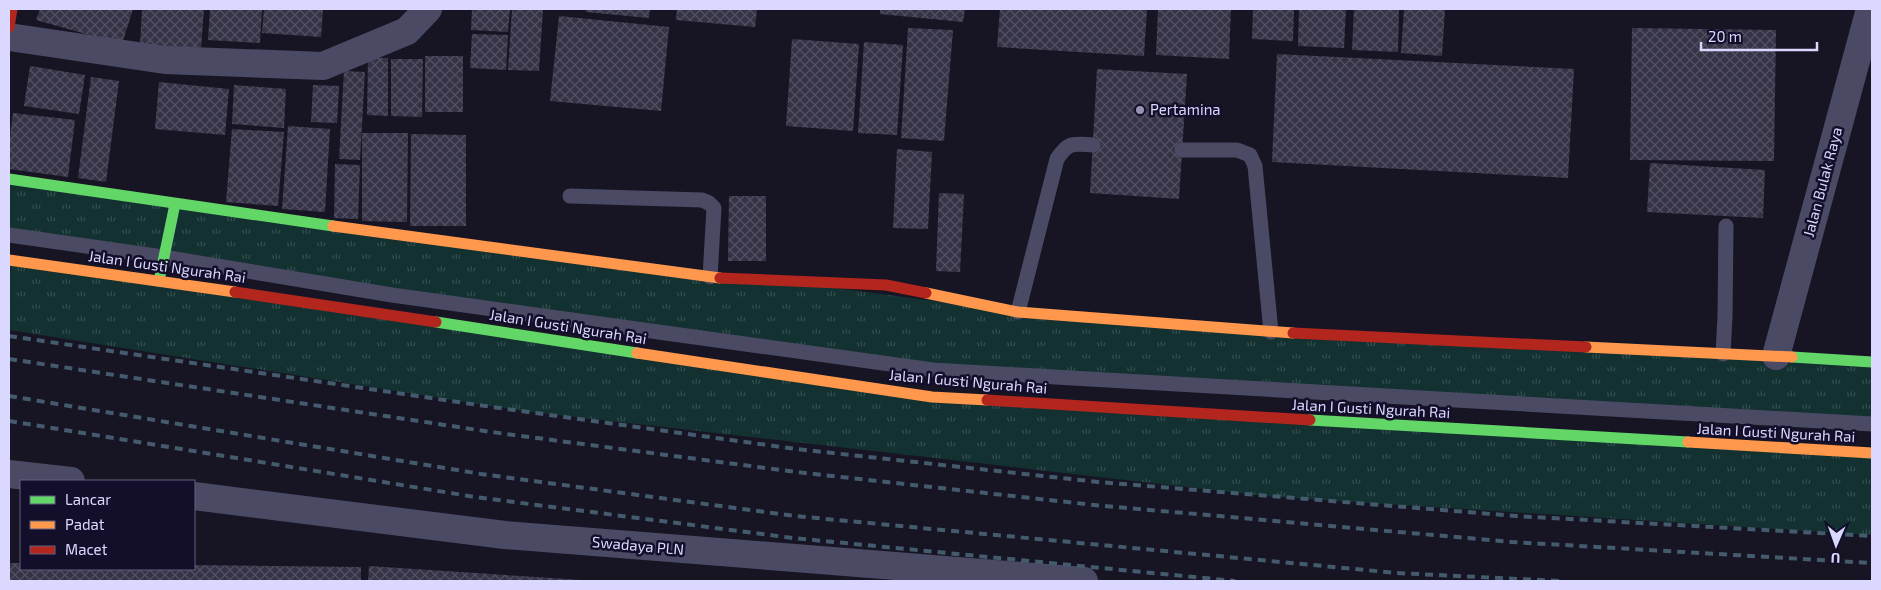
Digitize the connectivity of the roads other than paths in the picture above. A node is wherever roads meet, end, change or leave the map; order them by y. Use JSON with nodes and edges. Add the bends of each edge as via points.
{"nodes":[{"id":1,"x":12,"y":9,"type":"edge"},
{"id":2,"x":428,"y":9,"type":"edge"},
{"id":3,"x":1863,"y":12,"type":"edge"},
{"id":4,"x":9,"y":27,"type":"edge"},
{"id":5,"x":9,"y":38,"type":"edge"},
{"id":6,"x":1093,"y":145,"type":"dead end"},
{"id":7,"x":1182,"y":150,"type":"dead end"},
{"id":8,"x":9,"y":180,"type":"edge"},
{"id":9,"x":570,"y":196,"type":"dead end"},
{"id":10,"x":175,"y":204,"type":"junction"},
{"id":11,"x":1726,"y":226,"type":"dead end"},
{"id":12,"x":9,"y":234,"type":"edge"},
{"id":13,"x":163,"y":258,"type":"junction"},
{"id":14,"x":9,"y":260,"type":"edge"},
{"id":15,"x":710,"y":277,"type":"junction"},
{"id":16,"x":159,"y":281,"type":"junction"},
{"id":17,"x":1018,"y":312,"type":"junction"},
{"id":18,"x":1271,"y":332,"type":"junction"},
{"id":19,"x":1723,"y":354,"type":"junction"},
{"id":20,"x":1776,"y":356,"type":"junction"},
{"id":21,"x":1872,"y":362,"type":"edge"},
{"id":22,"x":1872,"y":424,"type":"edge"},
{"id":23,"x":1872,"y":453,"type":"edge"},
{"id":24,"x":9,"y":474,"type":"edge"},
{"id":25,"x":62,"y":480,"type":"edge"},
{"id":26,"x":195,"y":496,"type":"edge"},
{"id":27,"x":1084,"y":581,"type":"edge"}],
"edges":[{"from":1,"to":4,"type":"main road"},
{"from":2,"to":5,"type":"street","via":[[407,31],[323,66],[165,60]]},
{"from":3,"to":20,"type":"street","name":"Jalan Bulak Raya"},
{"from":6,"to":17,"type":"lane","via":[[1074,144],[1064,148],[1058,159]]},
{"from":7,"to":18,"type":"lane","via":[[1237,150],[1250,155],[1256,166]]},
{"from":8,"to":10,"type":"main road"},
{"from":9,"to":15,"type":"lane","via":[[702,200],[709,203],[714,208]]},
{"from":10,"to":13,"type":"main road"},
{"from":10,"to":15,"type":"main road"},
{"from":11,"to":19,"type":"lane"},
{"from":12,"to":13,"type":"lane"},
{"from":13,"to":16,"type":"main road"},
{"from":13,"to":22,"type":"lane","via":[[392,295],[933,370]]},
{"from":14,"to":16,"type":"main road","name":"Jalan I Gusti Ngurah Rai"},
{"from":15,"to":17,"type":"main road","via":[[886,285]]},
{"from":16,"to":23,"type":"main road","name":"Jalan I Gusti Ngurah Rai","via":[[932,398]]},
{"from":17,"to":18,"type":"main road"},
{"from":18,"to":19,"type":"main road"},
{"from":19,"to":20,"type":"main road"},
{"from":20,"to":21,"type":"main road"},
{"from":24,"to":25,"type":"street"},
{"from":26,"to":27,"type":"street","name":"Swadaya PLN","via":[[505,535]]}]}
